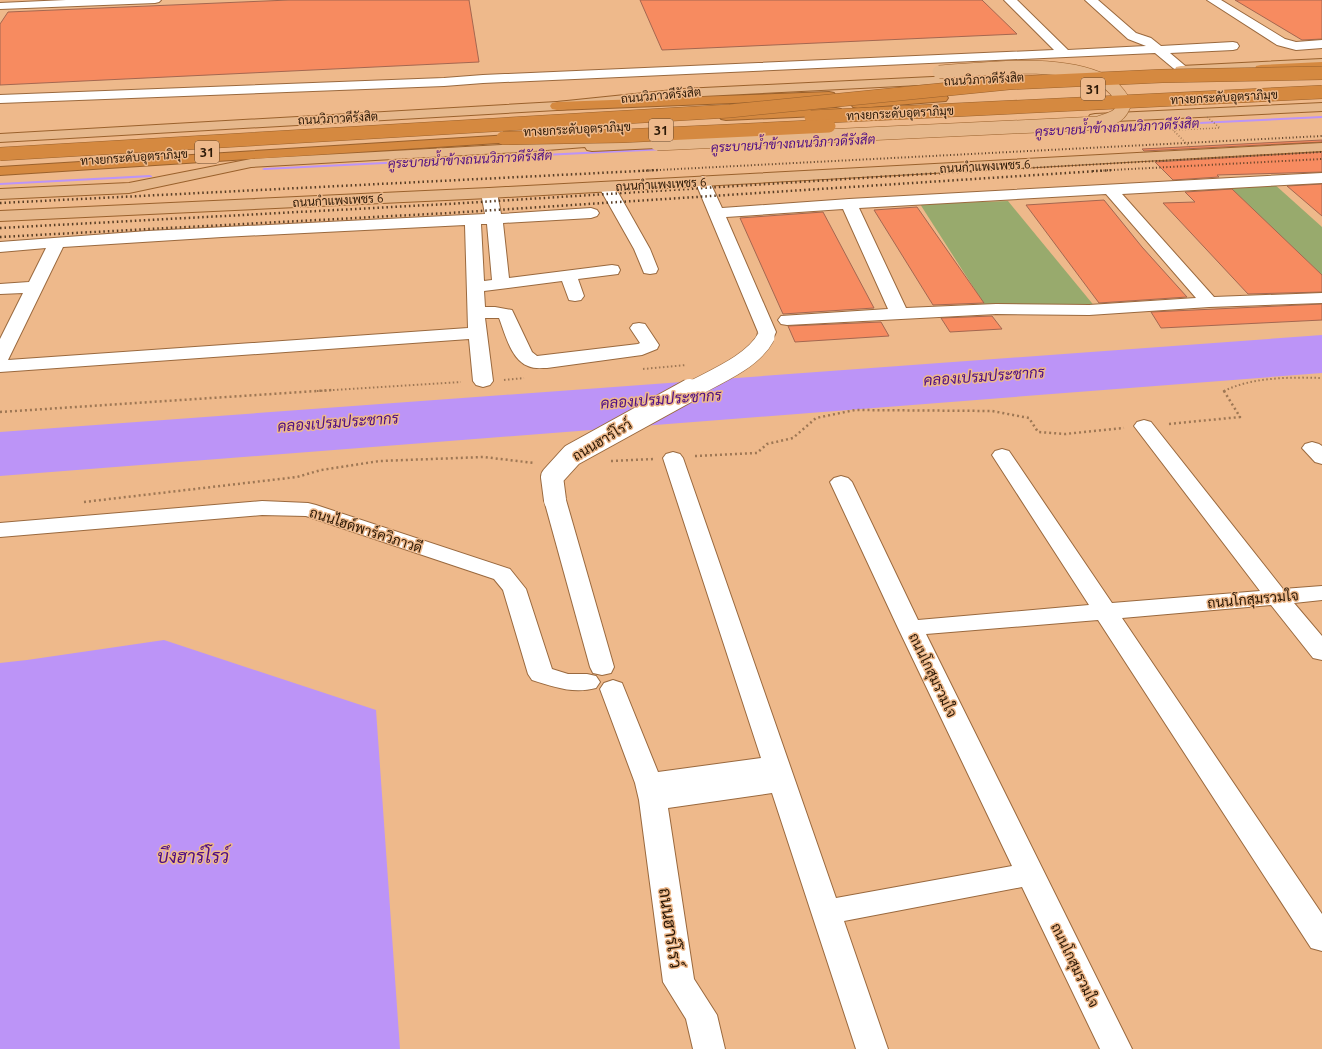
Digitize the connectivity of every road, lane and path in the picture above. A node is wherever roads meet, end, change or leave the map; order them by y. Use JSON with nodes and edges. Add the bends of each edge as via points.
{"nodes":[{"id":1,"x":155,"y":0,"type":"edge"},
{"id":2,"x":1010,"y":0,"type":"edge"},
{"id":3,"x":1091,"y":0,"type":"edge"},
{"id":4,"x":1108,"y":0,"type":"edge"},
{"id":5,"x":1213,"y":0,"type":"edge"},
{"id":6,"x":0,"y":6,"type":"edge"},
{"id":7,"x":1126,"y":15,"type":"dead end"},
{"id":8,"x":1138,"y":25,"type":"dead end"},
{"id":9,"x":1147,"y":41,"type":"junction"},
{"id":10,"x":1322,"y":44,"type":"edge"},
{"id":11,"x":1233,"y":46,"type":"dead end"},
{"id":12,"x":1159,"y":50,"type":"junction"},
{"id":13,"x":1061,"y":51,"type":"junction"},
{"id":14,"x":1322,"y":65,"type":"edge"},
{"id":15,"x":561,"y":68,"type":"dead end"},
{"id":16,"x":654,"y":70,"type":"junction"},
{"id":17,"x":1184,"y":70,"type":"junction"},
{"id":18,"x":1322,"y":73,"type":"edge"},
{"id":19,"x":483,"y":79,"type":"junction"},
{"id":20,"x":1322,"y":83,"type":"edge"},
{"id":21,"x":1322,"y":87,"type":"edge"},
{"id":22,"x":1322,"y":92,"type":"edge"},
{"id":23,"x":0,"y":93,"type":"edge"},
{"id":24,"x":683,"y":93,"type":"junction"},
{"id":25,"x":1121,"y":97,"type":"junction"},
{"id":26,"x":1322,"y":98,"type":"edge"},
{"id":27,"x":0,"y":100,"type":"edge"},
{"id":28,"x":557,"y":106,"type":"junction"},
{"id":29,"x":1322,"y":107,"type":"edge"},
{"id":30,"x":730,"y":111,"type":"junction"},
{"id":31,"x":0,"y":138,"type":"edge"},
{"id":32,"x":414,"y":138,"type":"junction"},
{"id":33,"x":1322,"y":147,"type":"edge"},
{"id":34,"x":521,"y":148,"type":"junction"},
{"id":35,"x":0,"y":151,"type":"edge"},
{"id":36,"x":0,"y":154,"type":"edge"},
{"id":37,"x":250,"y":164,"type":"junction"},
{"id":38,"x":0,"y":166,"type":"edge"},
{"id":39,"x":0,"y":171,"type":"edge"},
{"id":40,"x":0,"y":177,"type":"edge"},
{"id":41,"x":1322,"y":178,"type":"edge"},
{"id":42,"x":703,"y":181,"type":"junction"},
{"id":43,"x":607,"y":187,"type":"junction"},
{"id":44,"x":1110,"y":190,"type":"junction"},
{"id":45,"x":489,"y":193,"type":"junction"},
{"id":46,"x":0,"y":194,"type":"edge"},
{"id":47,"x":849,"y":204,"type":"junction"},
{"id":48,"x":591,"y":213,"type":"dead end"},
{"id":49,"x":716,"y":213,"type":"junction"},
{"id":50,"x":0,"y":216,"type":"edge"},
{"id":51,"x":496,"y":219,"type":"junction"},
{"id":52,"x":473,"y":220,"type":"junction"},
{"id":53,"x":57,"y":242,"type":"junction"},
{"id":54,"x":0,"y":247,"type":"edge"},
{"id":55,"x":650,"y":268,"type":"dead end"},
{"id":56,"x":612,"y":270,"type":"dead end"},
{"id":57,"x":568,"y":275,"type":"junction"},
{"id":58,"x":501,"y":283,"type":"junction"},
{"id":59,"x":35,"y":287,"type":"junction"},
{"id":60,"x":475,"y":287,"type":"junction"},
{"id":61,"x":0,"y":289,"type":"edge"},
{"id":62,"x":575,"y":296,"type":"dead end"},
{"id":63,"x":1322,"y":298,"type":"edge"},
{"id":64,"x":1209,"y":302,"type":"junction"},
{"id":65,"x":477,"y":313,"type":"junction"},
{"id":66,"x":899,"y":313,"type":"junction"},
{"id":67,"x":787,"y":320,"type":"dead end"},
{"id":68,"x":640,"y":328,"type":"dead end"},
{"id":69,"x":477,"y":333,"type":"junction"},
{"id":70,"x":0,"y":358,"type":"edge"},
{"id":71,"x":0,"y":366,"type":"edge"},
{"id":72,"x":528,"y":378,"type":"dead end"},
{"id":73,"x":483,"y":381,"type":"junction"},
{"id":74,"x":0,"y":412,"type":"edge"},
{"id":75,"x":1144,"y":426,"type":"dead end"},
{"id":76,"x":1002,"y":455,"type":"dead end"},
{"id":77,"x":673,"y":458,"type":"dead end"},
{"id":78,"x":841,"y":482,"type":"dead end"},
{"id":79,"x":0,"y":530,"type":"edge"},
{"id":80,"x":1322,"y":593,"type":"edge"},
{"id":81,"x":1277,"y":597,"type":"junction"},
{"id":82,"x":1105,"y":611,"type":"junction"},
{"id":83,"x":910,"y":628,"type":"junction"},
{"id":84,"x":1322,"y":652,"type":"edge"},
{"id":85,"x":601,"y":679,"type":"junction"},
{"id":86,"x":780,"y":773,"type":"junction"},
{"id":87,"x":651,"y":792,"type":"junction"},
{"id":88,"x":1031,"y":874,"type":"junction"},
{"id":89,"x":826,"y":912,"type":"junction"},
{"id":90,"x":1322,"y":939,"type":"edge"},
{"id":91,"x":709,"y":1049,"type":"edge"},
{"id":92,"x":872,"y":1049,"type":"edge"},
{"id":93,"x":1116,"y":1049,"type":"edge"}],
"edges":[{"from":1,"to":6,"type":"street"},
{"from":2,"to":13,"type":"street"},
{"from":3,"to":9,"type":"street","via":[[1132,36]]},
{"from":4,"to":7,"type":"street"},
{"from":5,"to":10,"type":"street","via":[[1280,42],[1296,46]]},
{"from":8,"to":9,"type":"street","via":[[1150,35]]},
{"from":9,"to":12,"type":"street"},
{"from":11,"to":12,"type":"street"},
{"from":12,"to":13,"type":"street"},
{"from":12,"to":17,"type":"street"},
{"from":13,"to":16,"type":"street"},
{"from":14,"to":17,"type":"main road","name":"ถนนวิภาวดีรังสิต","number":"31"},
{"from":14,"to":28,"type":"highway","via":[[1076,83],[832,96]]},
{"from":15,"to":16,"type":"street"},
{"from":16,"to":19,"type":"street"},
{"from":17,"to":24,"type":"main road","name":"ถนนวิภาวดีรังสิต","number":"31"},
{"from":18,"to":30,"type":"highway","name":"ทางยกระดับอุตราภิมุข","bridge":true,"via":[[1162,76],[1009,83]]},
{"from":19,"to":23,"type":"street","via":[[444,73]]},
{"from":19,"to":27,"type":"street"},
{"from":20,"to":30,"type":"highway","name":"ทางยกระดับอุตราภิมุข","number":"31","bridge":true,"via":[[1073,90]]},
{"from":21,"to":35,"type":"highway","name":"ถนนวิภาวดีรังสิต","number":"31","via":[[785,114],[430,125]]},
{"from":22,"to":32,"type":"highway","name":"ทางยกระดับอุตราภิมุข","number":"31","bridge":true},
{"from":24,"to":25,"type":"main road","bridge":true,"via":[[771,81],[841,76],[1040,68],[1060,70],[1104,81]]},
{"from":24,"to":28,"type":"main road","name":"ถนนวิภาวดีรังสิต","number":"31"},
{"from":25,"to":32,"type":"highway","bridge":true,"via":[[1093,112],[1068,115],[622,136]]},
{"from":25,"to":34,"type":"main road","bridge":true,"via":[[1126,103],[1122,112],[1098,123],[618,147]]},
{"from":26,"to":39,"type":"highway","number":"31","via":[[1037,110],[571,135]]},
{"from":28,"to":31,"type":"main road","name":"ถนนวิภาวดีรังสิต","number":"31"},
{"from":29,"to":34,"type":"main road","number":"31","via":[[611,140]]},
{"from":30,"to":36,"type":"highway","name":"ทางยกระดับอุตราภิมุข","number":"31","bridge":true},
{"from":32,"to":38,"type":"highway","name":"ทางยกระดับอุตราภิมุข","number":"31"},
{"from":33,"to":42,"type":"main road","name":"ถนนกำแพงเพชร 6"},
{"from":34,"to":37,"type":"main road","number":"31"},
{"from":37,"to":40,"type":"highway","number":"31"},
{"from":37,"to":46,"type":"main road","via":[[129,188]]},
{"from":41,"to":44,"type":"street"},
{"from":42,"to":43,"type":"main road","name":"ถนนกำแพงเพชร 6"},
{"from":42,"to":49,"type":"street","name":"ถนนฮาร์โรว์"},
{"from":43,"to":45,"type":"main road","name":"ถนนกำแพงเพชร 6"},
{"from":43,"to":55,"type":"street"},
{"from":44,"to":47,"type":"street"},
{"from":44,"to":64,"type":"street"},
{"from":45,"to":50,"type":"main road","name":"ถนนกำแพงเพชร 6"},
{"from":45,"to":51,"type":"street"},
{"from":47,"to":49,"type":"street"},
{"from":47,"to":66,"type":"street"},
{"from":48,"to":51,"type":"street"},
{"from":49,"to":85,"type":"street","name":"ถนนฮาร์โรว์","bridge":true,"via":[[767,332],[761,347],[737,365],[572,455],[552,477],[555,500]]},
{"from":51,"to":52,"type":"street"},
{"from":51,"to":58,"type":"street"},
{"from":52,"to":53,"type":"street","via":[[337,225]]},
{"from":52,"to":60,"type":"street"},
{"from":53,"to":54,"type":"street"},
{"from":53,"to":59,"type":"street"},
{"from":56,"to":57,"type":"street"},
{"from":57,"to":58,"type":"street"},
{"from":57,"to":62,"type":"street"},
{"from":58,"to":60,"type":"street"},
{"from":59,"to":61,"type":"street"},
{"from":59,"to":70,"type":"street"},
{"from":60,"to":65,"type":"street"},
{"from":63,"to":64,"type":"street"},
{"from":64,"to":66,"type":"street","via":[[1089,310],[1008,308]]},
{"from":65,"to":68,"type":"street","via":[[506,314],[524,355],[533,362],[642,349],[650,345]]},
{"from":65,"to":69,"type":"street"},
{"from":66,"to":67,"type":"street"},
{"from":69,"to":71,"type":"street"},
{"from":69,"to":73,"type":"street"},
{"from":72,"to":73,"type":"path"},
{"from":73,"to":74,"type":"path"},
{"from":75,"to":81,"type":"street"},
{"from":76,"to":82,"type":"street"},
{"from":77,"to":86,"type":"street"},
{"from":78,"to":83,"type":"street"},
{"from":79,"to":85,"type":"street","name":"ถนนไฮด์พาร์ควิภาวดี","via":[[262,508],[308,510],[502,574],[514,589],[541,674],[567,682]]},
{"from":80,"to":81,"type":"street","name":"ถนนโกสุมรวมใจ"},
{"from":81,"to":82,"type":"street","name":"ถนนโกสุมรวมใจ"},
{"from":81,"to":84,"type":"street"},
{"from":82,"to":83,"type":"street","name":"ถนนโกสุมรวมใจ"},
{"from":82,"to":90,"type":"street"},
{"from":83,"to":88,"type":"street","name":"ถนนโกสุมรวมใจ"},
{"from":85,"to":87,"type":"street","name":"ถนนฮาร์โรว์"},
{"from":86,"to":87,"type":"street"},
{"from":86,"to":89,"type":"street"},
{"from":87,"to":91,"type":"street","name":"ถนนฮาร์โรว์","via":[[679,982],[701,1015]]},
{"from":88,"to":89,"type":"street"},
{"from":88,"to":93,"type":"street","name":"ถนนโกสุมรวมใจ"},
{"from":89,"to":92,"type":"street"}]}
